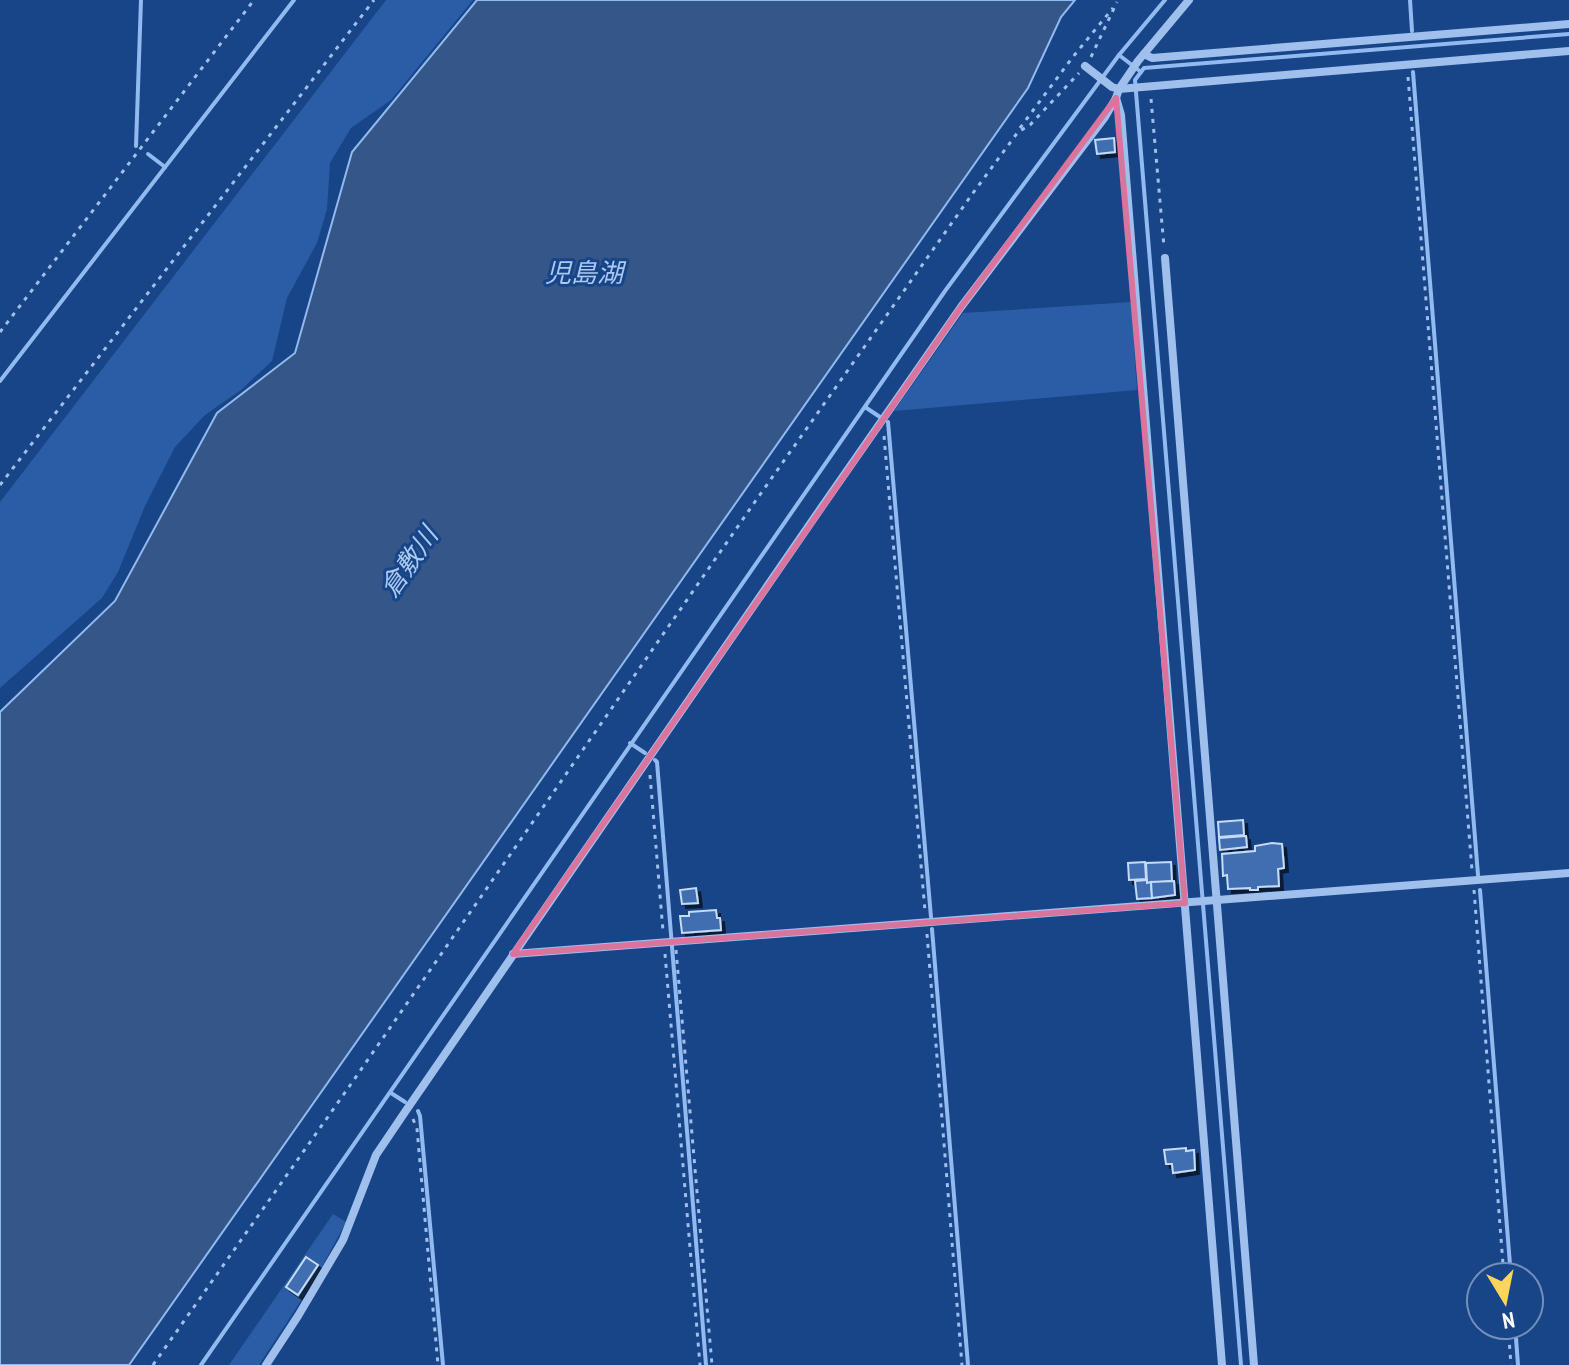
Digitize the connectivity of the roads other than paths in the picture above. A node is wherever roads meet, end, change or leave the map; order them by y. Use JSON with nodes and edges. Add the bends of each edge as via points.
{"nodes":[{"id":1,"x":1189,"y":0,"type":"edge"},
{"id":2,"x":1569,"y":24,"type":"edge"},
{"id":3,"x":1569,"y":51,"type":"edge"},
{"id":4,"x":1141,"y":58,"type":"junction"},
{"id":5,"x":1089,"y":69,"type":"road end"},
{"id":6,"x":1116,"y":91,"type":"junction"},
{"id":7,"x":1165,"y":258,"type":"road end"},
{"id":8,"x":1569,"y":873,"type":"edge"},
{"id":9,"x":1213,"y":901,"type":"junction"},
{"id":10,"x":1185,"y":903,"type":"junction"},
{"id":11,"x":513,"y":954,"type":"junction"},
{"id":12,"x":266,"y":1365,"type":"edge"},
{"id":13,"x":1222,"y":1365,"type":"edge"},
{"id":14,"x":1254,"y":1365,"type":"edge"}],
"edges":[{"from":1,"to":4,"type":"street"},
{"from":2,"to":4,"type":"street"},
{"from":3,"to":6,"type":"street"},
{"from":4,"to":6,"type":"street"},
{"from":5,"to":6,"type":"street"},
{"from":6,"to":10,"type":"street"},
{"from":6,"to":11,"type":"street","via":[[1105,117],[961,307]]},
{"from":7,"to":9,"type":"street"},
{"from":8,"to":9,"type":"street"},
{"from":9,"to":10,"type":"street"},
{"from":9,"to":14,"type":"street"},
{"from":10,"to":11,"type":"street"},
{"from":10,"to":13,"type":"street"},
{"from":11,"to":12,"type":"street","via":[[376,1155],[343,1240]]}]}
